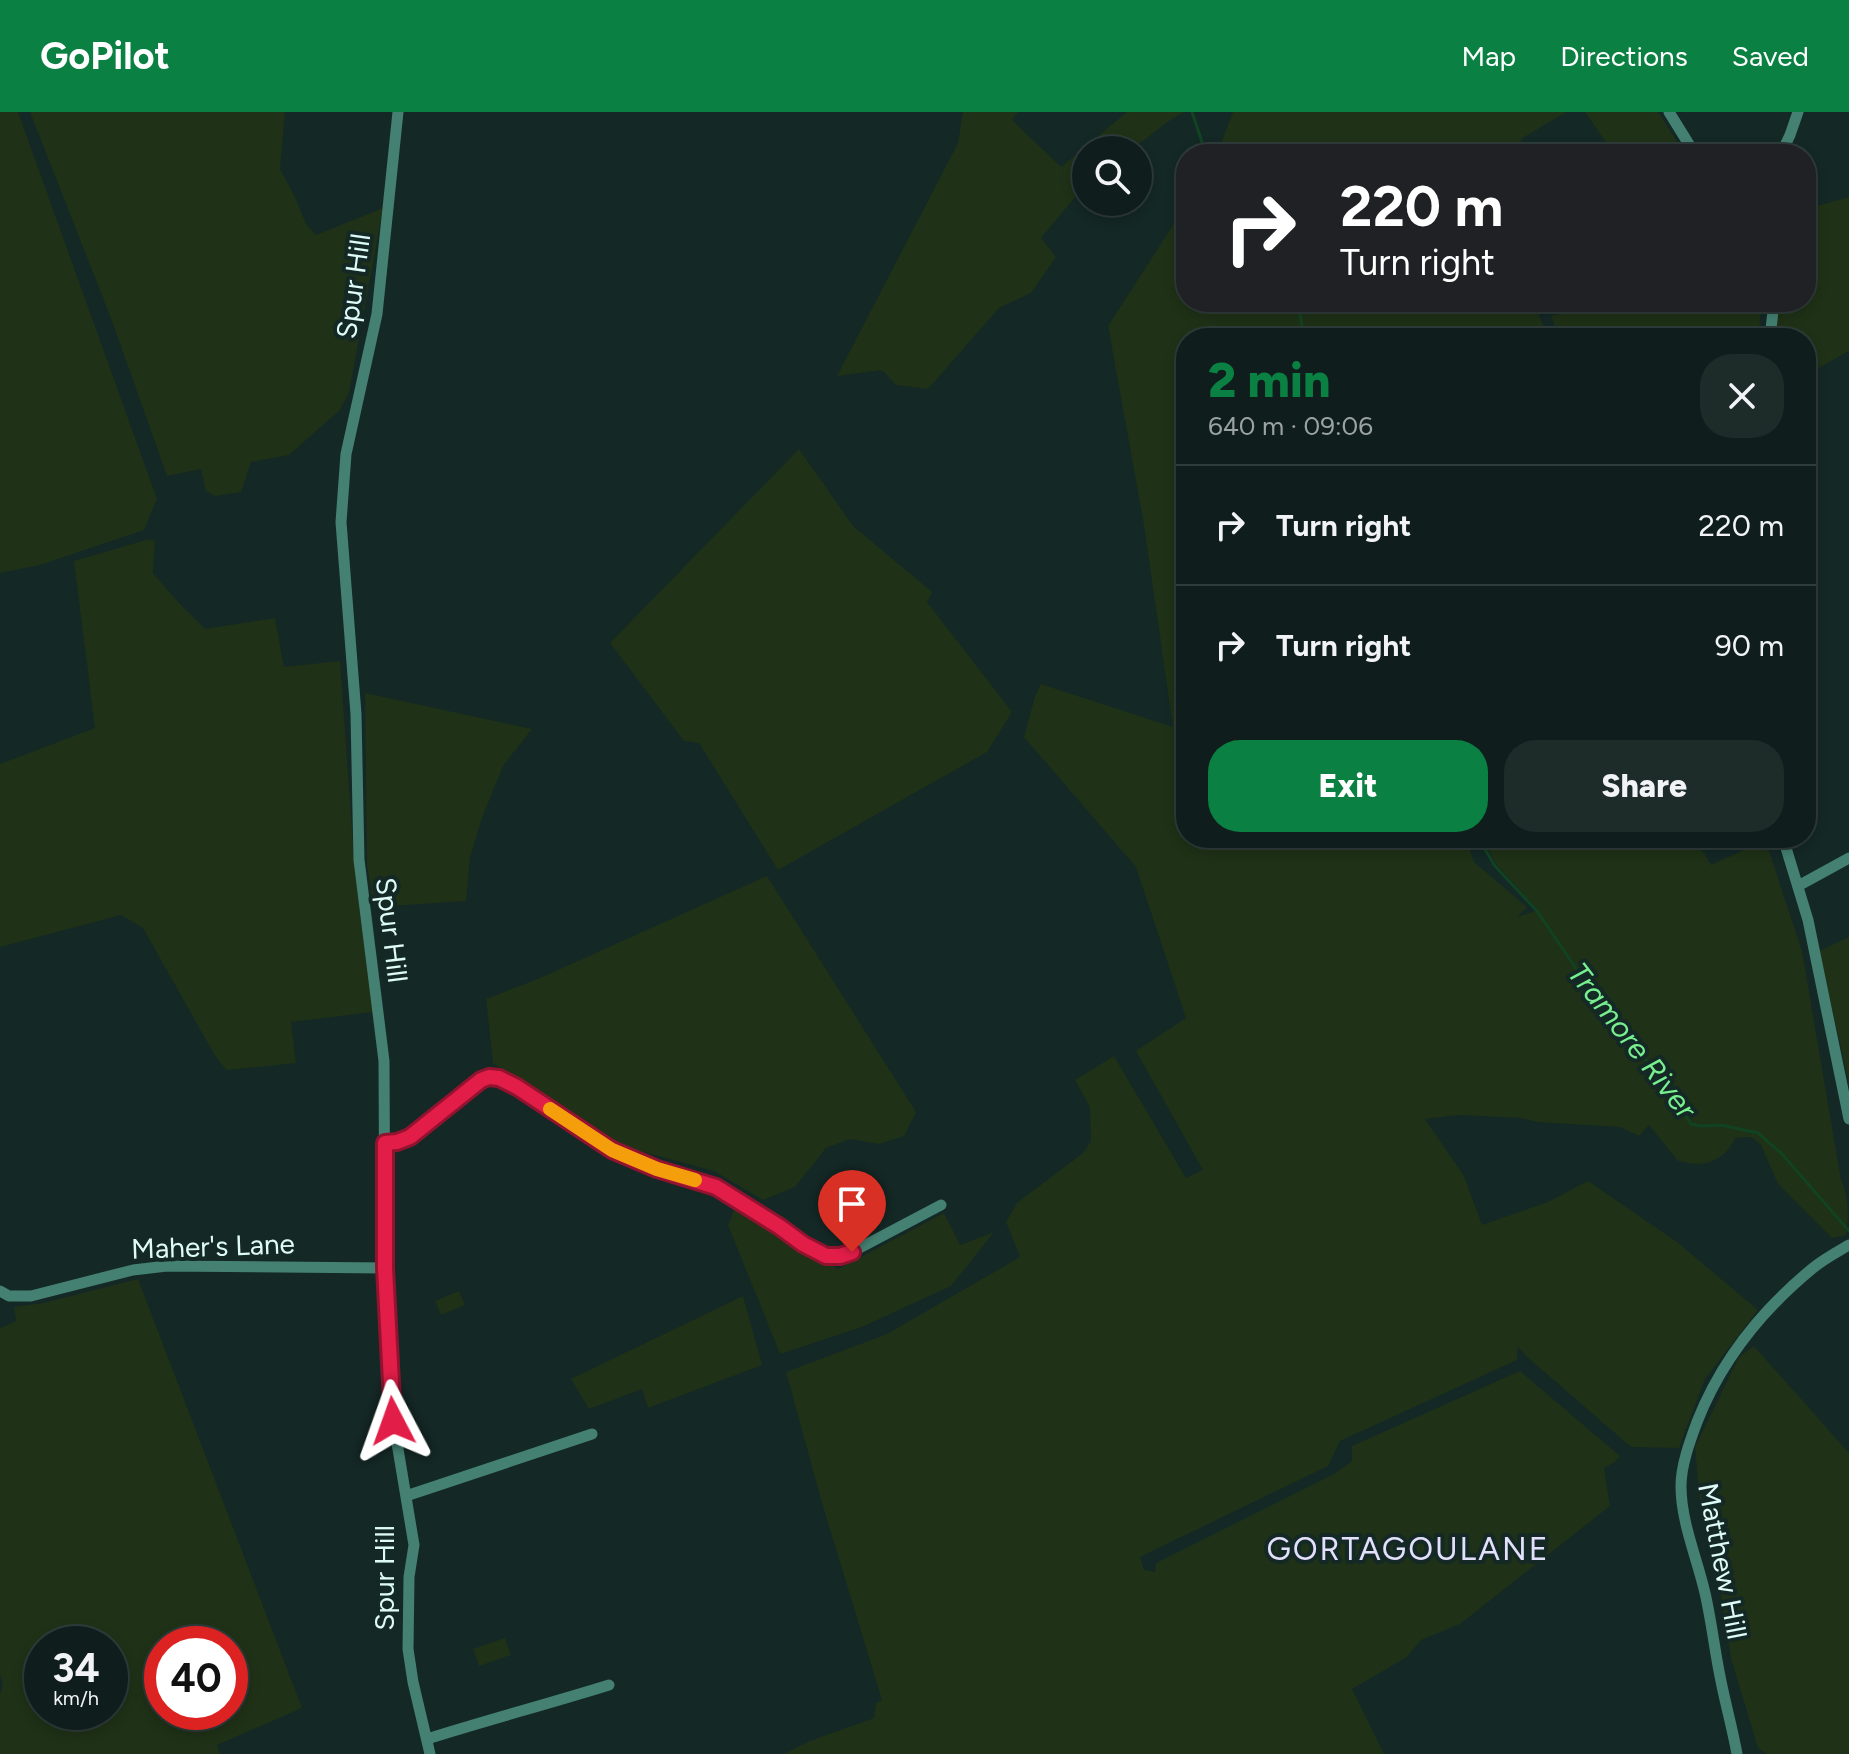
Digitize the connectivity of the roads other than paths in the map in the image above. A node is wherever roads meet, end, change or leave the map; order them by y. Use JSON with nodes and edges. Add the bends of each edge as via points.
{"nodes":[{"id":1,"x":398,"y":112,"type":"edge"},
{"id":2,"x":1669,"y":112,"type":"edge"},
{"id":3,"x":1798,"y":112,"type":"edge"},
{"id":4,"x":1689,"y":144,"type":"edge"},
{"id":5,"x":1786,"y":144,"type":"edge"},
{"id":6,"x":1786,"y":848,"type":"edge"},
{"id":7,"x":1849,"y":858,"type":"edge"},
{"id":8,"x":1798,"y":886,"type":"junction"},
{"id":9,"x":1849,"y":1119,"type":"edge"},
{"id":10,"x":385,"y":1143,"type":"junction"},
{"id":11,"x":941,"y":1205,"type":"dead end"},
{"id":12,"x":1849,"y":1245,"type":"edge"},
{"id":13,"x":385,"y":1268,"type":"junction"},
{"id":14,"x":0,"y":1291,"type":"edge"},
{"id":15,"x":592,"y":1434,"type":"dead end"},
{"id":16,"x":406,"y":1496,"type":"junction"},
{"id":17,"x":609,"y":1685,"type":"dead end"},
{"id":18,"x":427,"y":1739,"type":"junction"},
{"id":19,"x":430,"y":1754,"type":"edge"},
{"id":20,"x":1737,"y":1754,"type":"edge"}],
"edges":[{"from":1,"to":10,"type":"street","name":"Spur Hill","via":[[377,314],[346,454],[341,522],[356,714],[359,860],[384,1061]]},
{"from":2,"to":4,"type":"street"},
{"from":3,"to":5,"type":"street"},
{"from":6,"to":8,"type":"street"},
{"from":7,"to":8,"type":"street"},
{"from":8,"to":9,"type":"street"},
{"from":10,"to":11,"type":"street","via":[[410,1137],[481,1080],[499,1078],[612,1150],[716,1187],[826,1256],[852,1252]]},
{"from":10,"to":13,"type":"street","name":"Spur Hill"},
{"from":12,"to":20,"type":"street","name":"Matthew Hill","via":[[1791,1288],[1740,1343],[1710,1393],[1686,1458],[1682,1502]]},
{"from":13,"to":14,"type":"street","name":"Maher's Lane","via":[[167,1266],[31,1296]]},
{"from":13,"to":16,"type":"street","name":"Spur Hill","via":[[392,1413]]},
{"from":15,"to":16,"type":"street"},
{"from":16,"to":18,"type":"street","name":"Spur Hill","via":[[414,1545],[408,1649]]},
{"from":17,"to":18,"type":"street"},
{"from":18,"to":19,"type":"street","name":"Spur Hill"}]}
